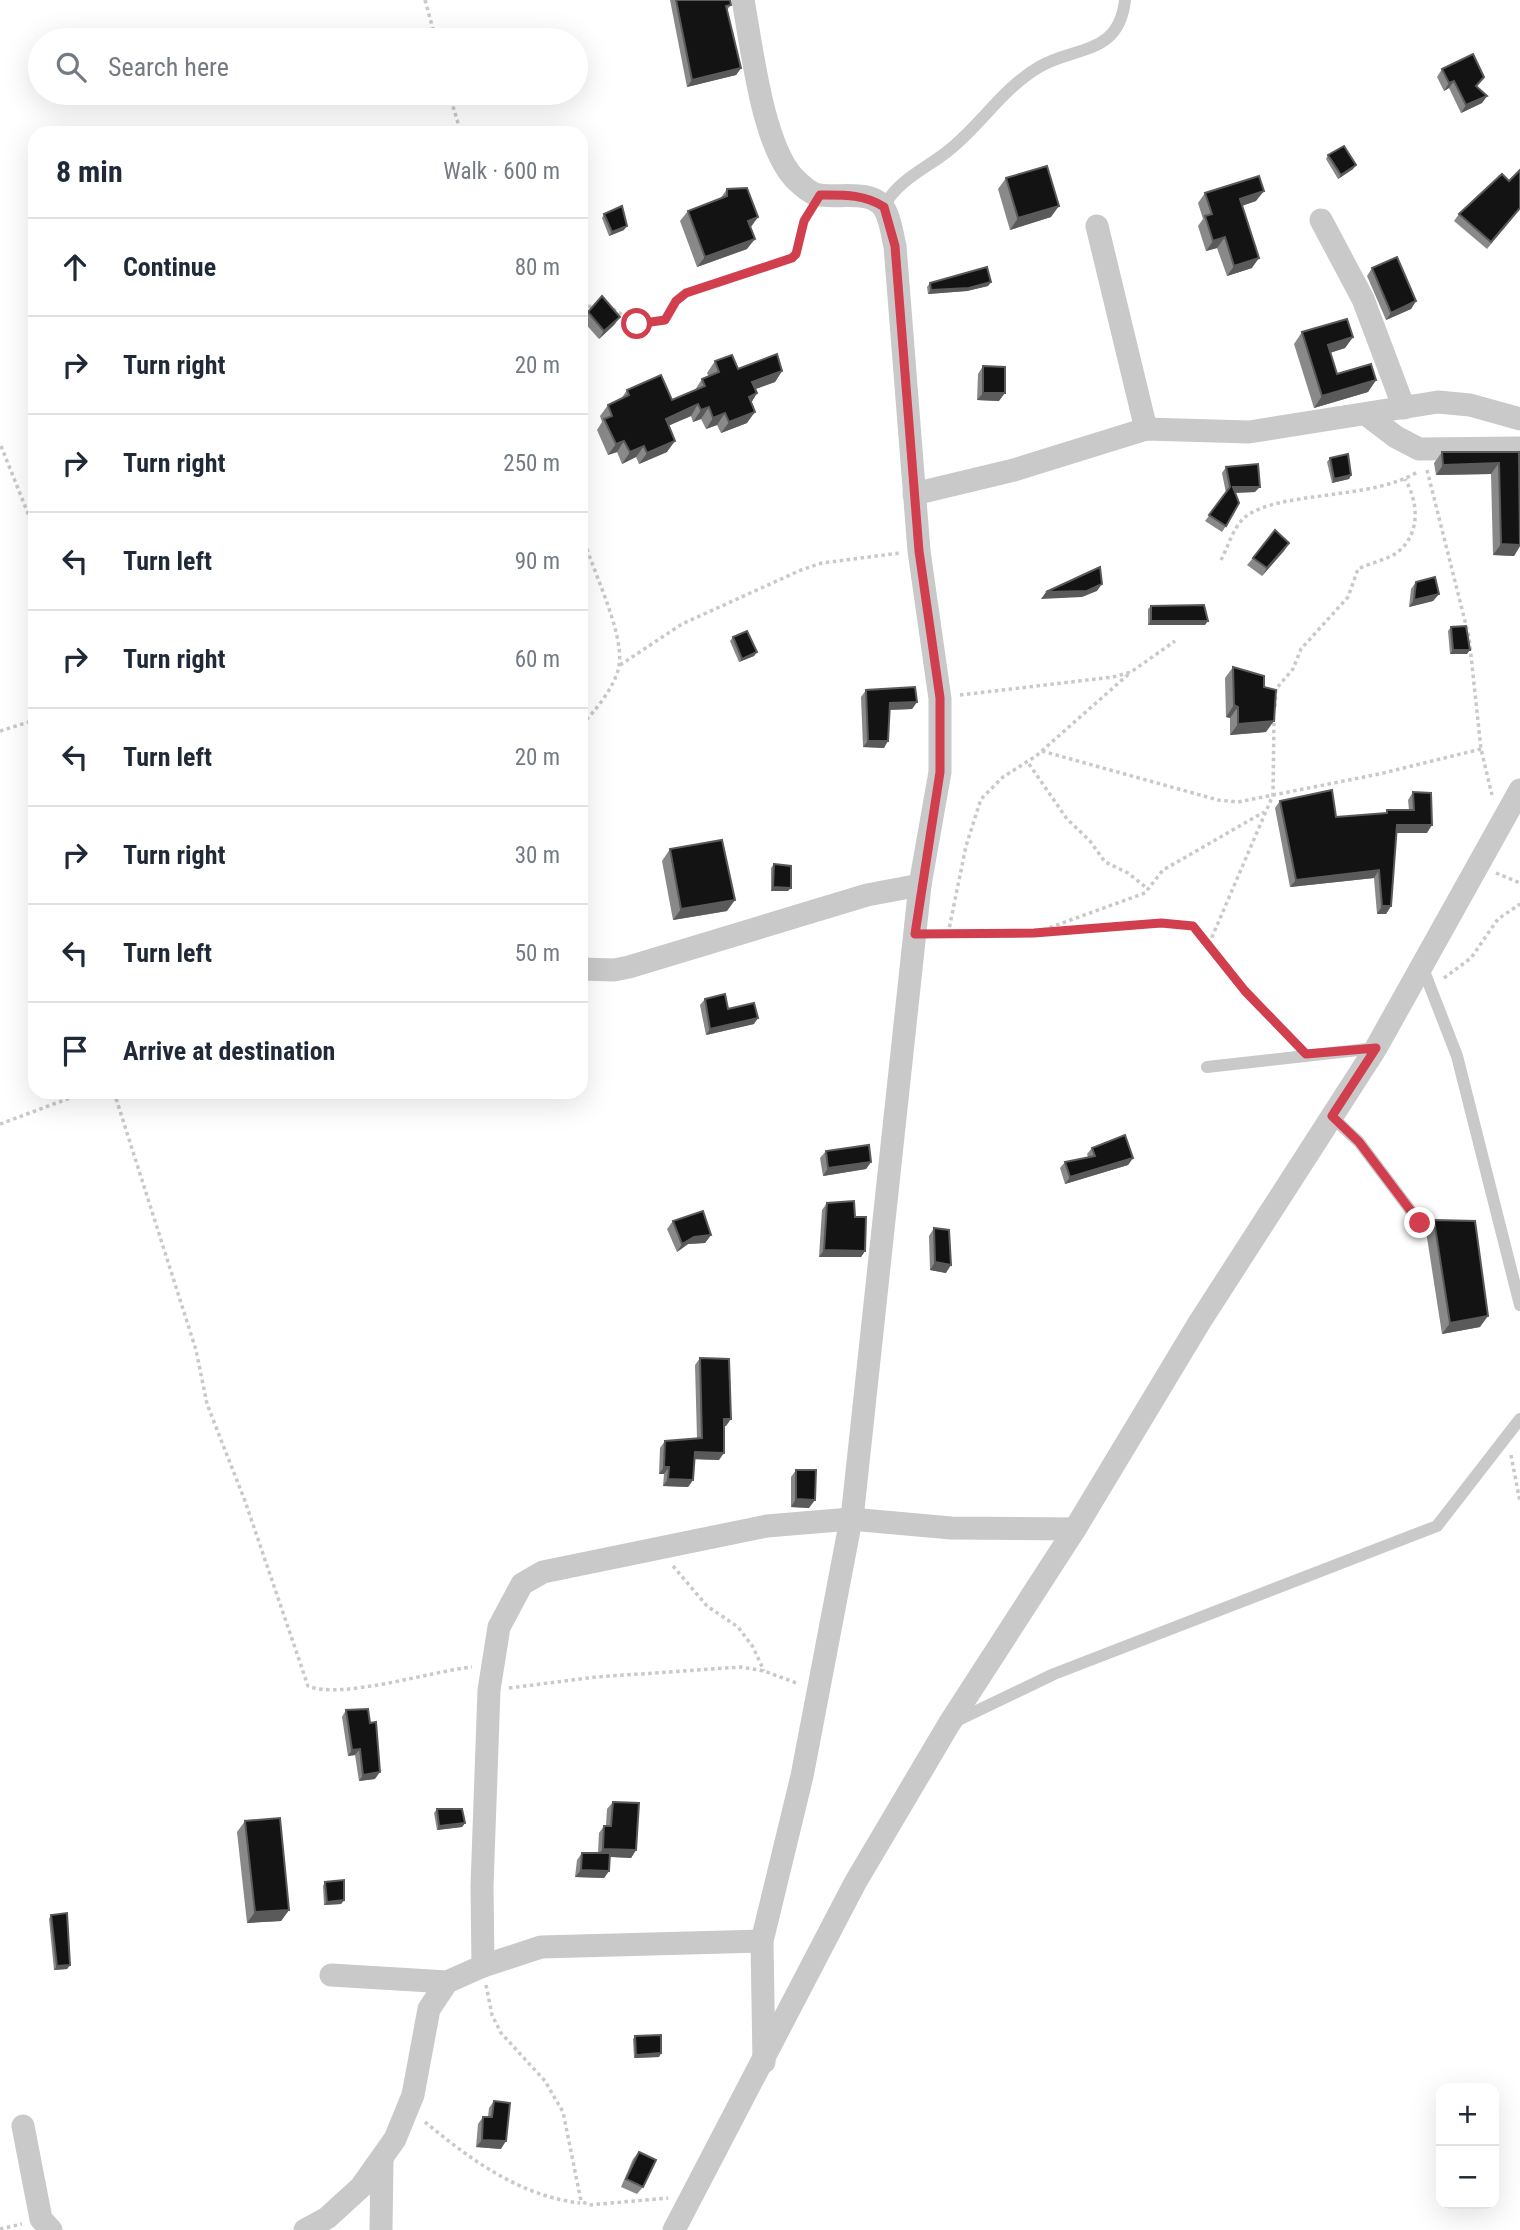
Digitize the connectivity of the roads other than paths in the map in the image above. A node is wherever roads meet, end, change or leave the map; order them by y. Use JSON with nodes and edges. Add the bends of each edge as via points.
{"nodes":[{"id":1,"x":743,"y":0,"type":"edge"},
{"id":2,"x":1125,"y":0,"type":"edge"},
{"id":3,"x":884,"y":207,"type":"junction"},
{"id":4,"x":1321,"y":220,"type":"dead end"},
{"id":5,"x":1097,"y":226,"type":"dead end"},
{"id":6,"x":1404,"y":408,"type":"junction"},
{"id":7,"x":1367,"y":415,"type":"junction"},
{"id":8,"x":1520,"y":419,"type":"edge"},
{"id":9,"x":1146,"y":429,"type":"junction"},
{"id":10,"x":1520,"y":448,"type":"edge"},
{"id":11,"x":914,"y":494,"type":"junction"},
{"id":12,"x":1520,"y":790,"type":"edge"},
{"id":13,"x":920,"y":885,"type":"junction"},
{"id":14,"x":588,"y":969,"type":"edge"},
{"id":15,"x":1426,"y":976,"type":"junction"},
{"id":16,"x":1376,"y":1048,"type":"junction"},
{"id":17,"x":1207,"y":1067,"type":"dead end"},
{"id":18,"x":1332,"y":1116,"type":"junction"},
{"id":19,"x":1420,"y":1223,"type":"dead end"},
{"id":20,"x":1520,"y":1305,"type":"edge"},
{"id":21,"x":1520,"y":1419,"type":"edge"},
{"id":22,"x":851,"y":1519,"type":"junction"},
{"id":23,"x":1075,"y":1529,"type":"junction"},
{"id":24,"x":950,"y":1724,"type":"junction"},
{"id":25,"x":762,"y":1941,"type":"junction"},
{"id":26,"x":482,"y":1966,"type":"junction"},
{"id":27,"x":331,"y":1975,"type":"dead end"},
{"id":28,"x":447,"y":1982,"type":"junction"},
{"id":29,"x":764,"y":2062,"type":"junction"},
{"id":30,"x":23,"y":2126,"type":"dead end"},
{"id":31,"x":382,"y":2158,"type":"junction"},
{"id":32,"x":51,"y":2230,"type":"edge"},
{"id":33,"x":305,"y":2230,"type":"edge"},
{"id":34,"x":381,"y":2230,"type":"edge"},
{"id":35,"x":674,"y":2230,"type":"edge"}],
"edges":[{"from":1,"to":3,"type":"street","via":[[764,108],[780,155],[794,177],[813,194],[858,196]]},
{"from":2,"to":3,"type":"lane","via":[[1123,15],[1110,34],[1092,49],[1038,67],[950,150],[894,191]]},
{"from":3,"to":11,"type":"street","via":[[895,246]]},
{"from":4,"to":6,"type":"street","via":[[1363,299]]},
{"from":5,"to":9,"type":"street"},
{"from":6,"to":7,"type":"street"},
{"from":6,"to":8,"type":"street","via":[[1452,402]]},
{"from":7,"to":9,"type":"street","via":[[1249,432]]},
{"from":7,"to":10,"type":"street","via":[[1419,449]]},
{"from":9,"to":11,"type":"street","via":[[1014,470]]},
{"from":11,"to":13,"type":"street","via":[[940,698],[940,772]]},
{"from":12,"to":15,"type":"street"},
{"from":13,"to":14,"type":"street","via":[[867,895],[629,967]]},
{"from":13,"to":22,"type":"street"},
{"from":15,"to":16,"type":"street"},
{"from":15,"to":20,"type":"lane","via":[[1466,1089]]},
{"from":16,"to":17,"type":"lane"},
{"from":16,"to":18,"type":"street"},
{"from":18,"to":19,"type":"lane","via":[[1359,1142]]},
{"from":18,"to":23,"type":"street","via":[[1199,1323]]},
{"from":21,"to":24,"type":"lane","via":[[1437,1526],[1054,1674]]},
{"from":22,"to":23,"type":"street","via":[[951,1528]]},
{"from":22,"to":25,"type":"street","via":[[802,1776]]},
{"from":22,"to":26,"type":"street","via":[[767,1527],[659,1548],[543,1572],[522,1584],[499,1626],[491,1681]]},
{"from":23,"to":24,"type":"street"},
{"from":24,"to":29,"type":"street","via":[[855,1884]]},
{"from":25,"to":26,"type":"street","via":[[541,1947]]},
{"from":25,"to":29,"type":"street"},
{"from":26,"to":28,"type":"street"},
{"from":27,"to":28,"type":"street"},
{"from":28,"to":31,"type":"street","via":[[429,2009],[408,2109]]},
{"from":29,"to":35,"type":"street"},
{"from":30,"to":32,"type":"street","via":[[41,2219]]},
{"from":31,"to":33,"type":"street","via":[[361,2187],[327,2218]]},
{"from":31,"to":34,"type":"street"}]}
